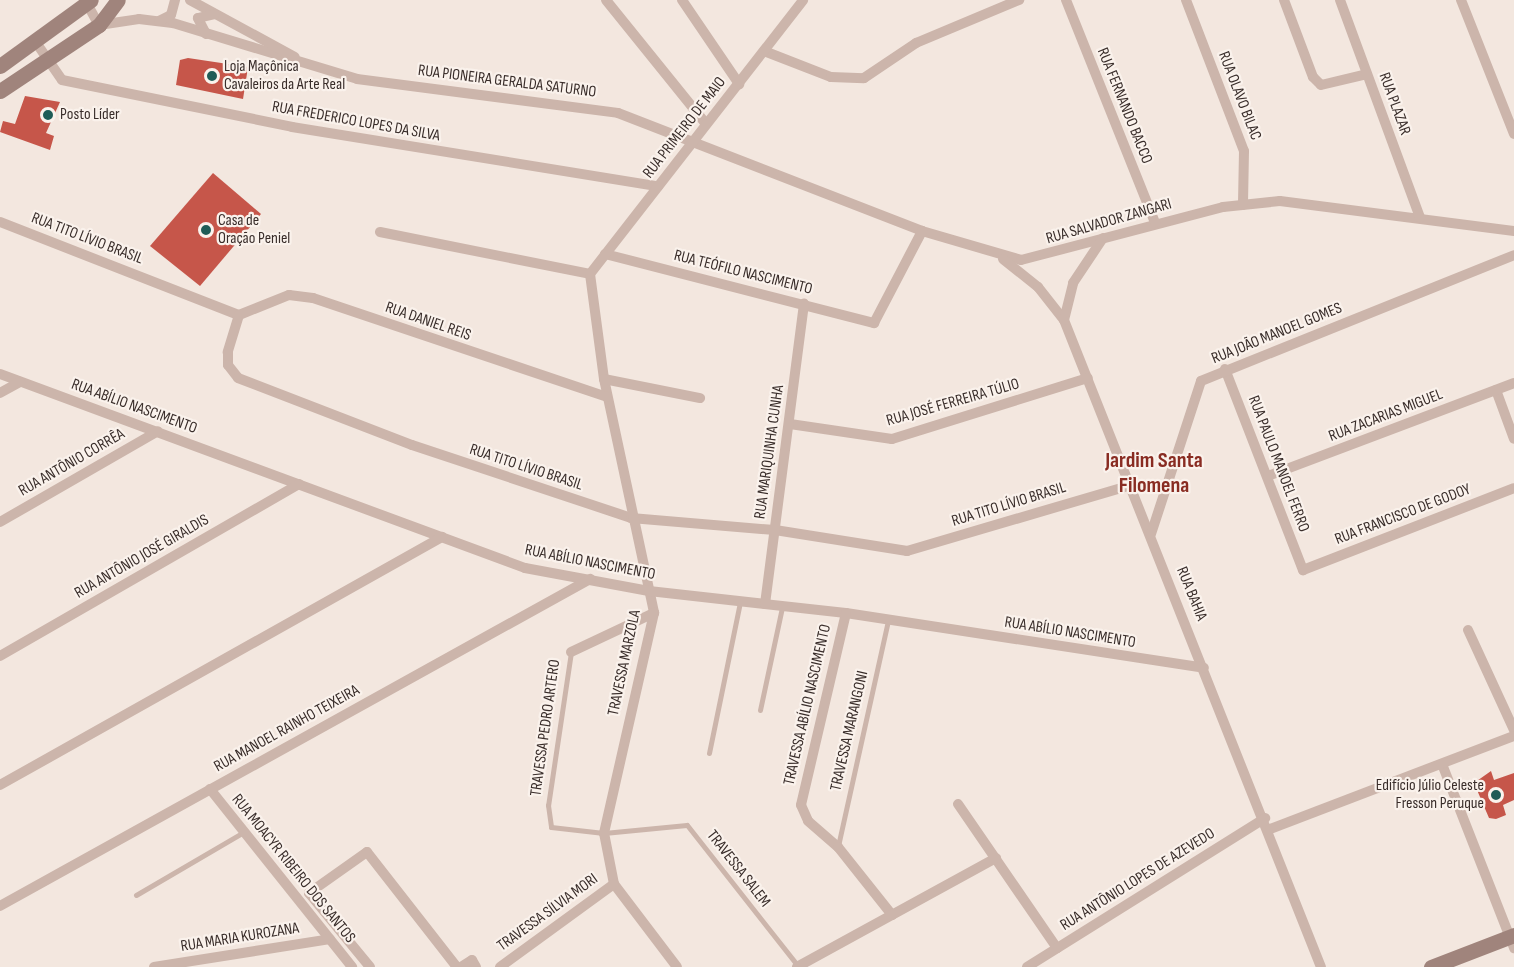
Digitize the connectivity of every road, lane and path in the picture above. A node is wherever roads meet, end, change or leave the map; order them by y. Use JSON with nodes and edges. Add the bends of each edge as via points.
{"nodes":[{"id":1,"x":118,"y":0,"type":"edge"},
{"id":2,"x":175,"y":0,"type":"edge"},
{"id":3,"x":190,"y":0,"type":"edge"},
{"id":4,"x":606,"y":0,"type":"edge"},
{"id":5,"x":682,"y":0,"type":"edge"},
{"id":6,"x":803,"y":0,"type":"edge"},
{"id":7,"x":1019,"y":0,"type":"edge"},
{"id":8,"x":1066,"y":0,"type":"edge"},
{"id":9,"x":1186,"y":0,"type":"edge"},
{"id":10,"x":1284,"y":0,"type":"edge"},
{"id":11,"x":1340,"y":0,"type":"edge"},
{"id":12,"x":1461,"y":0,"type":"edge"},
{"id":13,"x":86,"y":2,"type":"edge"},
{"id":14,"x":216,"y":14,"type":"junction"},
{"id":15,"x":159,"y":21,"type":"junction"},
{"id":16,"x":99,"y":25,"type":"junction"},
{"id":17,"x":206,"y":34,"type":"junction"},
{"id":18,"x":35,"y":41,"type":"junction"},
{"id":19,"x":764,"y":51,"type":"junction"},
{"id":20,"x":47,"y":61,"type":"junction"},
{"id":21,"x":0,"y":66,"type":"edge"},
{"id":22,"x":314,"y":67,"type":"junction"},
{"id":23,"x":1368,"y":74,"type":"junction"},
{"id":24,"x":739,"y":84,"type":"junction"},
{"id":25,"x":0,"y":91,"type":"edge"},
{"id":26,"x":706,"y":124,"type":"junction"},
{"id":27,"x":1514,"y":134,"type":"edge"},
{"id":28,"x":694,"y":140,"type":"junction"},
{"id":29,"x":658,"y":186,"type":"junction"},
{"id":30,"x":1243,"y":205,"type":"junction"},
{"id":31,"x":1419,"y":218,"type":"junction"},
{"id":32,"x":0,"y":222,"type":"edge"},
{"id":33,"x":1155,"y":223,"type":"junction"},
{"id":34,"x":922,"y":231,"type":"junction"},
{"id":35,"x":1514,"y":231,"type":"edge"},
{"id":36,"x":380,"y":232,"type":"dead end"},
{"id":37,"x":1103,"y":238,"type":"junction"},
{"id":38,"x":605,"y":254,"type":"junction"},
{"id":39,"x":1514,"y":255,"type":"edge"},
{"id":40,"x":998,"y":256,"type":"junction"},
{"id":41,"x":590,"y":274,"type":"junction"},
{"id":42,"x":804,"y":304,"type":"junction"},
{"id":43,"x":239,"y":315,"type":"junction"},
{"id":44,"x":1064,"y":320,"type":"junction"},
{"id":45,"x":1226,"y":369,"type":"junction"},
{"id":46,"x":0,"y":374,"type":"edge"},
{"id":47,"x":1088,"y":378,"type":"junction"},
{"id":48,"x":604,"y":379,"type":"junction"},
{"id":49,"x":20,"y":382,"type":"junction"},
{"id":50,"x":1514,"y":383,"type":"edge"},
{"id":51,"x":1496,"y":390,"type":"junction"},
{"id":52,"x":0,"y":393,"type":"edge"},
{"id":53,"x":607,"y":397,"type":"junction"},
{"id":54,"x":700,"y":398,"type":"dead end"},
{"id":55,"x":790,"y":424,"type":"junction"},
{"id":56,"x":158,"y":431,"type":"junction"},
{"id":57,"x":1514,"y":439,"type":"edge"},
{"id":58,"x":1268,"y":476,"type":"junction"},
{"id":59,"x":299,"y":484,"type":"junction"},
{"id":60,"x":1131,"y":485,"type":"junction"},
{"id":61,"x":1514,"y":488,"type":"edge"},
{"id":62,"x":631,"y":518,"type":"junction"},
{"id":63,"x":0,"y":522,"type":"edge"},
{"id":64,"x":775,"y":530,"type":"junction"},
{"id":65,"x":1151,"y":534,"type":"junction"},
{"id":66,"x":442,"y":537,"type":"junction"},
{"id":67,"x":1303,"y":570,"type":"joint"},
{"id":68,"x":590,"y":579,"type":"junction"},
{"id":69,"x":650,"y":591,"type":"junction"},
{"id":70,"x":740,"y":601,"type":"junction"},
{"id":71,"x":765,"y":604,"type":"junction"},
{"id":72,"x":783,"y":607,"type":"junction"},
{"id":73,"x":654,"y":613,"type":"junction"},
{"id":74,"x":846,"y":613,"type":"junction"},
{"id":75,"x":888,"y":620,"type":"junction"},
{"id":76,"x":1468,"y":630,"type":"dead end"},
{"id":77,"x":571,"y":652,"type":"joint"},
{"id":78,"x":0,"y":656,"type":"edge"},
{"id":79,"x":1204,"y":668,"type":"junction"},
{"id":80,"x":760,"y":710,"type":"dead end"},
{"id":81,"x":1514,"y":730,"type":"edge"},
{"id":82,"x":1514,"y":736,"type":"edge"},
{"id":83,"x":709,"y":753,"type":"dead end"},
{"id":84,"x":1442,"y":764,"type":"junction"},
{"id":85,"x":0,"y":785,"type":"edge"},
{"id":86,"x":210,"y":789,"type":"junction"},
{"id":87,"x":958,"y":804,"type":"dead end"},
{"id":88,"x":1265,"y":818,"type":"junction"},
{"id":89,"x":1270,"y":830,"type":"junction"},
{"id":90,"x":244,"y":832,"type":"junction"},
{"id":91,"x":603,"y":833,"type":"junction"},
{"id":92,"x":838,"y":847,"type":"junction"},
{"id":93,"x":996,"y":858,"type":"junction"},
{"id":94,"x":614,"y":884,"type":"junction"},
{"id":95,"x":136,"y":895,"type":"dead end"},
{"id":96,"x":0,"y":906,"type":"edge"},
{"id":97,"x":892,"y":915,"type":"junction"},
{"id":98,"x":330,"y":939,"type":"junction"},
{"id":99,"x":1513,"y":940,"type":"edge"},
{"id":100,"x":1057,"y":948,"type":"junction"},
{"id":101,"x":154,"y":967,"type":"edge"},
{"id":102,"x":352,"y":967,"type":"edge"},
{"id":103,"x":370,"y":967,"type":"edge"},
{"id":104,"x":459,"y":967,"type":"edge"},
{"id":105,"x":476,"y":967,"type":"edge"},
{"id":106,"x":500,"y":967,"type":"edge"},
{"id":107,"x":676,"y":967,"type":"edge"},
{"id":108,"x":798,"y":967,"type":"edge"},
{"id":109,"x":1027,"y":967,"type":"edge"},
{"id":110,"x":1321,"y":967,"type":"edge"},
{"id":111,"x":1431,"y":967,"type":"edge"}],
"edges":[{"from":1,"to":16,"type":"street"},
{"from":2,"to":15,"type":"street","via":[[171,15]]},
{"from":3,"to":14,"type":"street","name":"RUA PIONEIRA GERALDA SATURNO"},
{"from":4,"to":26,"type":"street"},
{"from":5,"to":24,"type":"street"},
{"from":6,"to":19,"type":"street","name":"RUA PRIMEIRO DE MAIO"},
{"from":7,"to":19,"type":"street","via":[[916,43],[864,78],[831,77]]},
{"from":8,"to":33,"type":"street","name":"RUA FERNANDO BACCO"},
{"from":9,"to":30,"type":"street","name":"RUA OLAVO BILAC","via":[[1244,151]]},
{"from":10,"to":23,"type":"street","via":[[1313,77],[1321,85]]},
{"from":11,"to":23,"type":"street","name":"RUA PLAZAR"},
{"from":12,"to":27,"type":"street"},
{"from":13,"to":16,"type":"street"},
{"from":13,"to":18,"type":"street"},
{"from":14,"to":17,"type":"street","via":[[198,18]]},
{"from":14,"to":22,"type":"street","name":"RUA PIONEIRA GERALDA SATURNO"},
{"from":15,"to":16,"type":"street","name":"RUA PIONEIRA GERALDA SATURNO"},
{"from":15,"to":17,"type":"street","name":"RUA PIONEIRA GERALDA SATURNO"},
{"from":16,"to":20,"type":"street"},
{"from":17,"to":22,"type":"street","name":"RUA PIONEIRA GERALDA SATURNO"},
{"from":18,"to":20,"type":"street","name":"RUA FREDERICO LOPES DA SILVA"},
{"from":18,"to":21,"type":"street"},
{"from":19,"to":24,"type":"street","name":"RUA PRIMEIRO DE MAIO"},
{"from":20,"to":25,"type":"street"},
{"from":20,"to":29,"type":"street","name":"RUA FREDERICO LOPES DA SILVA","via":[[62,80],[85,85],[292,127]]},
{"from":22,"to":28,"type":"street","name":"RUA PIONEIRA GERALDA SATURNO","via":[[357,79],[575,104]]},
{"from":23,"to":31,"type":"street","name":"RUA PLAZAR"},
{"from":24,"to":26,"type":"street","name":"RUA PRIMEIRO DE MAIO"},
{"from":26,"to":28,"type":"street","name":"RUA PRIMEIRO DE MAIO"},
{"from":28,"to":29,"type":"street","name":"RUA PRIMEIRO DE MAIO"},
{"from":28,"to":34,"type":"street","name":"RUA SALVADOR ZANGARI"},
{"from":29,"to":38,"type":"street","name":"RUA PRIMEIRO DE MAIO"},
{"from":30,"to":31,"type":"street","name":"RUA SALVADOR ZANGARI","via":[[1307,202]]},
{"from":30,"to":33,"type":"street","name":"RUA SALVADOR ZANGARI"},
{"from":31,"to":35,"type":"street","name":"RUA SALVADOR ZANGARI"},
{"from":32,"to":43,"type":"street","name":"RUA TITO LÍVIO BRASIL"},
{"from":33,"to":37,"type":"street","name":"RUA SALVADOR ZANGARI"},
{"from":34,"to":40,"type":"street","name":"RUA SALVADOR ZANGARI"},
{"from":34,"to":42,"type":"street","name":"RUA TEÓFILO NASCIMENTO","via":[[874,323]]},
{"from":36,"to":41,"type":"street"},
{"from":37,"to":40,"type":"street","name":"RUA SALVADOR ZANGARI","via":[[1042,257]]},
{"from":37,"to":44,"type":"street","via":[[1072,283]]},
{"from":38,"to":41,"type":"street","name":"RUA PRIMEIRO DE MAIO"},
{"from":38,"to":42,"type":"street","name":"RUA TEÓFILO NASCIMENTO"},
{"from":39,"to":45,"type":"street","name":"RUA JOÃO MANOEL GOMES"},
{"from":40,"to":44,"type":"street","name":"RUA BAHIA","via":[[1038,287]]},
{"from":41,"to":48,"type":"street","name":"TRAVESSA MARZOLA"},
{"from":42,"to":55,"type":"street","name":"RUA MARIQUINHA CUNHA"},
{"from":43,"to":53,"type":"street","name":"RUA DANIEL REIS","via":[[289,295],[313,298]]},
{"from":43,"to":62,"type":"street","name":"RUA TITO LÍVIO BRASIL","via":[[228,352],[228,365],[238,378],[412,445]]},
{"from":44,"to":47,"type":"street","name":"RUA BAHIA"},
{"from":45,"to":58,"type":"street","name":"RUA PAULO MANOEL FERRO"},
{"from":45,"to":65,"type":"street","name":"RUA JOÃO MANOEL GOMES","via":[[1201,381],[1193,394]]},
{"from":46,"to":49,"type":"street","name":"RUA ABÍLIO NASCIMENTO"},
{"from":47,"to":55,"type":"street","name":"RUA JOSÉ FERREIRA TÚLIO","via":[[892,439]]},
{"from":47,"to":60,"type":"street","name":"RUA BAHIA"},
{"from":48,"to":53,"type":"street","name":"TRAVESSA MARZOLA"},
{"from":48,"to":54,"type":"street"},
{"from":49,"to":52,"type":"street"},
{"from":49,"to":56,"type":"street","name":"RUA ABÍLIO NASCIMENTO"},
{"from":50,"to":51,"type":"street","name":"RUA ZACARIAS MIGUEL"},
{"from":51,"to":57,"type":"street"},
{"from":51,"to":58,"type":"street","name":"RUA ZACARIAS MIGUEL"},
{"from":53,"to":62,"type":"street","name":"TRAVESSA MARZOLA"},
{"from":55,"to":64,"type":"street","name":"RUA MARIQUINHA CUNHA"},
{"from":56,"to":59,"type":"street","name":"RUA ABÍLIO NASCIMENTO"},
{"from":56,"to":63,"type":"street","name":"RUA ANTÔNIO CORRÊA"},
{"from":58,"to":67,"type":"street","name":"RUA PAULO MANOEL FERRO"},
{"from":59,"to":66,"type":"street","name":"RUA ABÍLIO NASCIMENTO"},
{"from":59,"to":78,"type":"street","name":"RUA ANTÔNIO JOSÉ GIRALDIS"},
{"from":60,"to":64,"type":"street","name":"RUA TITO LÍVIO BRASIL","via":[[907,551]]},
{"from":60,"to":65,"type":"street","name":"RUA BAHIA"},
{"from":61,"to":67,"type":"street","name":"RUA FRANCISCO DE GODOY"},
{"from":62,"to":64,"type":"street","name":"RUA TITO LÍVIO BRASIL"},
{"from":62,"to":69,"type":"street","name":"TRAVESSA MARZOLA"},
{"from":64,"to":71,"type":"street","name":"RUA MARIQUINHA CUNHA"},
{"from":65,"to":79,"type":"street","name":"RUA BAHIA"},
{"from":66,"to":68,"type":"street","name":"RUA ABÍLIO NASCIMENTO","via":[[525,568]]},
{"from":66,"to":85,"type":"street"},
{"from":68,"to":69,"type":"street","name":"RUA ABÍLIO NASCIMENTO"},
{"from":68,"to":86,"type":"street","name":"RUA MANOEL RAINHO TEIXEIRA"},
{"from":69,"to":70,"type":"street","name":"RUA ABÍLIO NASCIMENTO"},
{"from":69,"to":73,"type":"street","name":"TRAVESSA MARZOLA"},
{"from":70,"to":71,"type":"street","name":"RUA ABÍLIO NASCIMENTO"},
{"from":70,"to":83,"type":"lane"},
{"from":71,"to":72,"type":"street","name":"RUA ABÍLIO NASCIMENTO"},
{"from":72,"to":74,"type":"street","name":"RUA ABÍLIO NASCIMENTO"},
{"from":72,"to":80,"type":"lane"},
{"from":73,"to":77,"type":"street"},
{"from":73,"to":91,"type":"street","name":"TRAVESSA MARZOLA"},
{"from":74,"to":75,"type":"street","name":"RUA ABÍLIO NASCIMENTO"},
{"from":74,"to":92,"type":"street","name":"TRAVESSA ABÍLIO NASCIMENTO","via":[[801,805],[808,820]]},
{"from":75,"to":79,"type":"street","name":"RUA ABÍLIO NASCIMENTO"},
{"from":75,"to":92,"type":"lane","name":"TRAVESSA MARANGONI"},
{"from":76,"to":81,"type":"street"},
{"from":77,"to":91,"type":"lane","name":"TRAVESSA PEDRO ARTERO","via":[[548,805],[551,827]]},
{"from":79,"to":88,"type":"street","name":"RUA BAHIA"},
{"from":82,"to":84,"type":"street"},
{"from":84,"to":89,"type":"street"},
{"from":84,"to":99,"type":"street"},
{"from":86,"to":90,"type":"street","name":"RUA MOACYR RIBEIRO DOS SANTOS"},
{"from":86,"to":96,"type":"street","name":"RUA MANOEL RAINHO TEIXEIRA"},
{"from":87,"to":93,"type":"street"},
{"from":88,"to":89,"type":"street","name":"RUA BAHIA"},
{"from":88,"to":100,"type":"street","name":"RUA ANTÔNIO LOPES DE AZEVEDO"},
{"from":89,"to":110,"type":"street","name":"RUA BAHIA"},
{"from":90,"to":95,"type":"lane"},
{"from":90,"to":98,"type":"street","name":"RUA MOACYR RIBEIRO DOS SANTOS"},
{"from":91,"to":94,"type":"street","name":"TRAVESSA MARZOLA"},
{"from":91,"to":108,"type":"lane","name":"TRAVESSA SALEM","via":[[687,825]]},
{"from":92,"to":97,"type":"street","name":"TRAVESSA ABÍLIO NASCIMENTO"},
{"from":93,"to":97,"type":"street"},
{"from":93,"to":100,"type":"street"},
{"from":94,"to":106,"type":"street","name":"TRAVESSA SÍLVIA MORI"},
{"from":94,"to":107,"type":"street","name":"TRAVESSA MARZOLA"},
{"from":97,"to":108,"type":"street"},
{"from":98,"to":101,"type":"street","name":"RUA MARIA KUROZANA"},
{"from":98,"to":102,"type":"street","name":"RUA MOACYR RIBEIRO DOS SANTOS"},
{"from":99,"to":111,"type":"street"},
{"from":100,"to":109,"type":"street","name":"RUA ANTÔNIO LOPES DE AZEVEDO"},
{"from":103,"to":104,"type":"street","via":[[309,893],[367,852]]},
{"from":104,"to":105,"type":"street","via":[[472,960]]}]}
